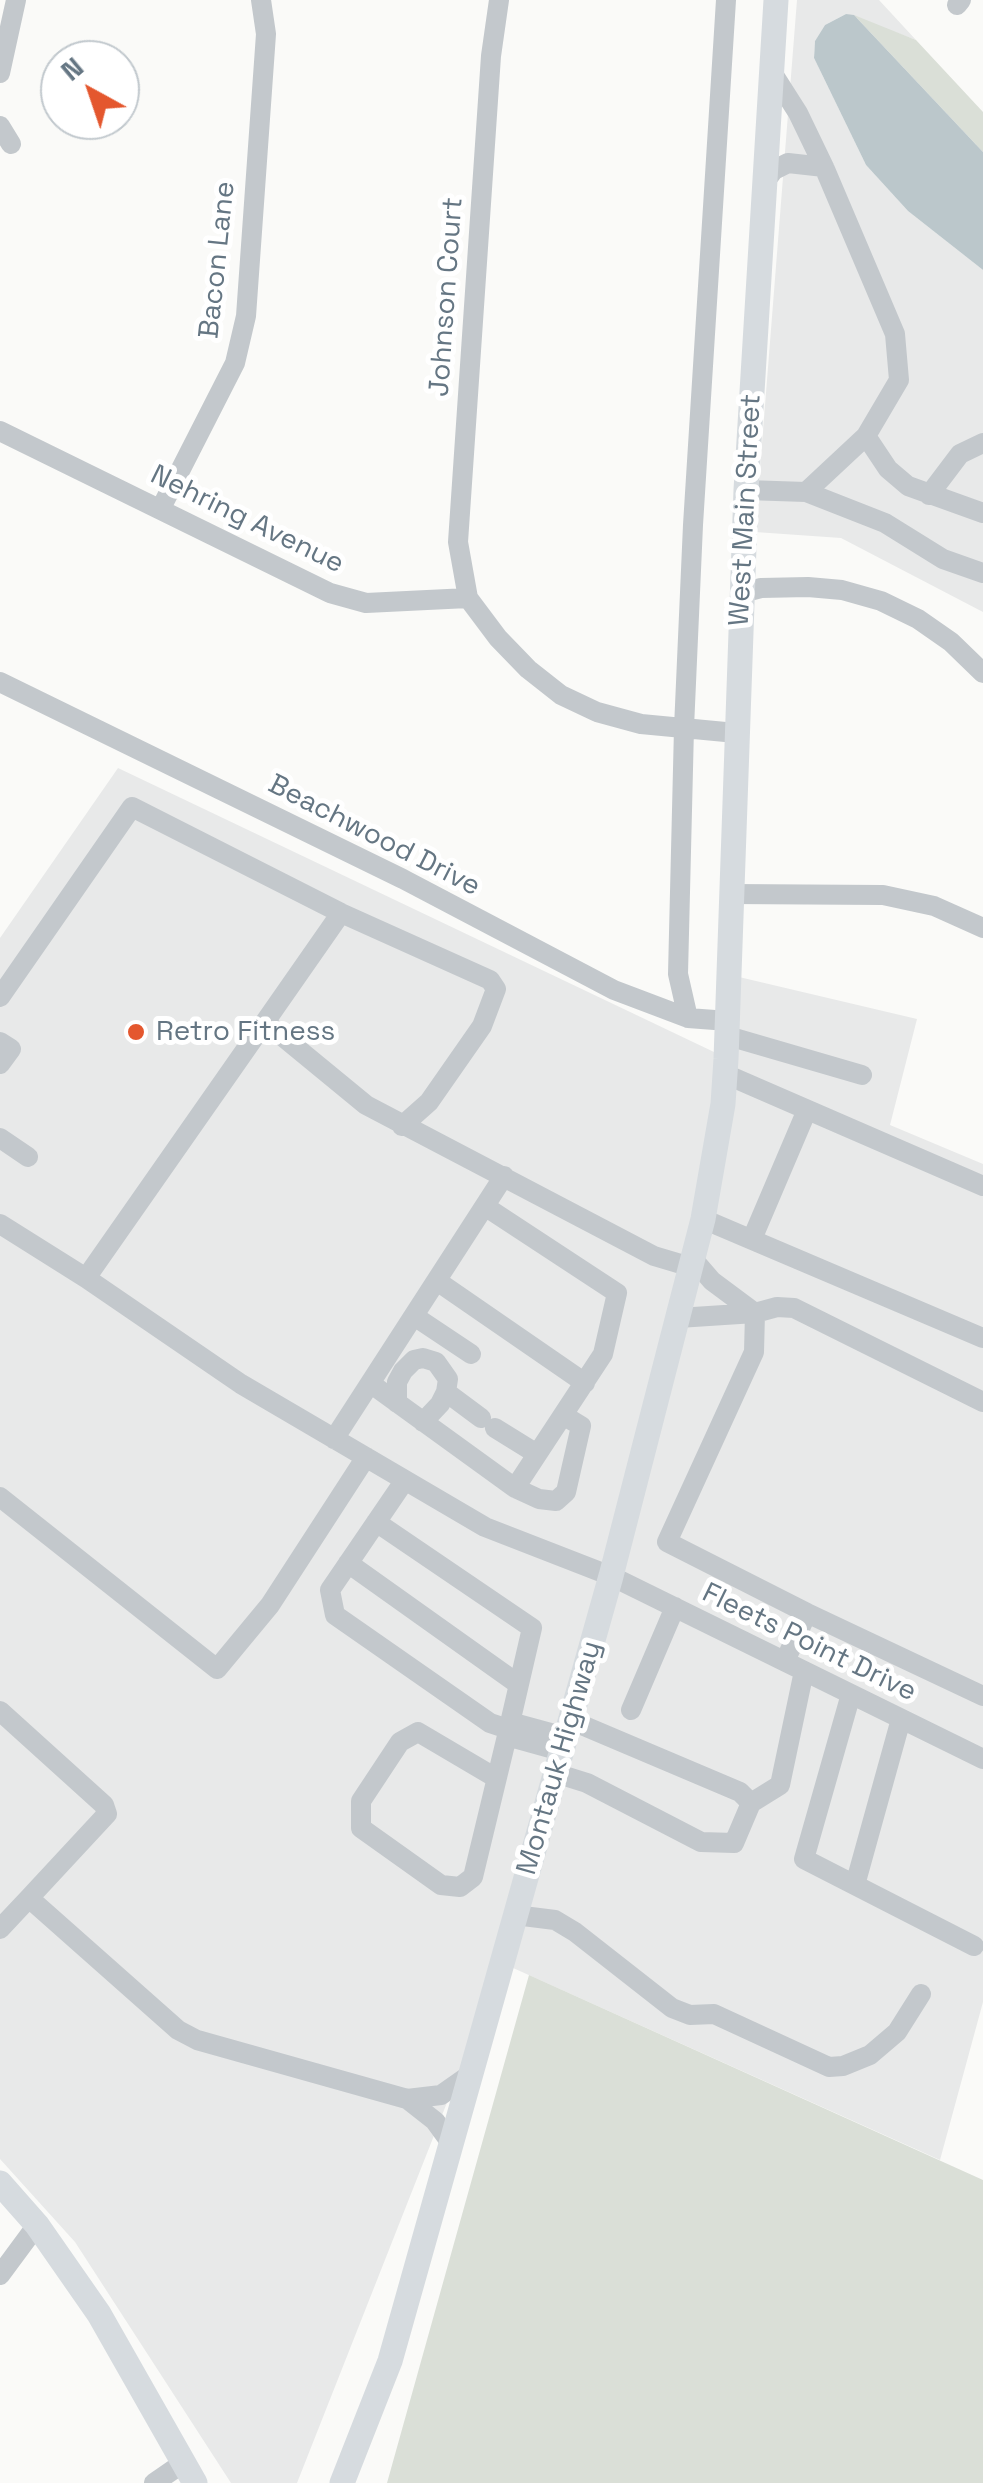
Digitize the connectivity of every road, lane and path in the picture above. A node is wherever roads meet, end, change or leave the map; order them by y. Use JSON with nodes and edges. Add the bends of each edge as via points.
{"nodes":[{"id":1,"x":16,"y":0,"type":"edge"},
{"id":2,"x":261,"y":0,"type":"edge"},
{"id":3,"x":499,"y":0,"type":"edge"},
{"id":4,"x":726,"y":0,"type":"edge"},
{"id":5,"x":776,"y":0,"type":"edge"},
{"id":6,"x":770,"y":70,"type":"junction"},
{"id":7,"x":0,"y":73,"type":"edge"},
{"id":8,"x":824,"y":166,"type":"junction"},
{"id":9,"x":764,"y":183,"type":"junction"},
{"id":10,"x":0,"y":431,"type":"edge"},
{"id":11,"x":866,"y":436,"type":"junction"},
{"id":12,"x":983,"y":444,"type":"edge"},
{"id":13,"x":746,"y":490,"type":"junction"},
{"id":14,"x":806,"y":492,"type":"junction"},
{"id":15,"x":929,"y":495,"type":"junction"},
{"id":16,"x":161,"y":508,"type":"junction"},
{"id":17,"x":983,"y":514,"type":"edge"},
{"id":18,"x":983,"y":573,"type":"edge"},
{"id":19,"x":742,"y":593,"type":"junction"},
{"id":20,"x":468,"y":598,"type":"junction"},
{"id":21,"x":983,"y":674,"type":"edge"},
{"id":22,"x":0,"y":682,"type":"edge"},
{"id":23,"x":684,"y":728,"type":"junction"},
{"id":24,"x":736,"y":733,"type":"junction"},
{"id":25,"x":731,"y":894,"type":"junction"},
{"id":26,"x":341,"y":913,"type":"junction"},
{"id":27,"x":983,"y":928,"type":"edge"},
{"id":28,"x":0,"y":997,"type":"edge"},
{"id":29,"x":688,"y":1018,"type":"junction"},
{"id":30,"x":265,"y":1022,"type":"junction"},
{"id":31,"x":728,"y":1028,"type":"junction"},
{"id":32,"x":0,"y":1042,"type":"edge"},
{"id":33,"x":0,"y":1064,"type":"edge"},
{"id":34,"x":725,"y":1074,"type":"junction"},
{"id":35,"x":862,"y":1074,"type":"dead end"},
{"id":36,"x":807,"y":1110,"type":"junction"},
{"id":37,"x":402,"y":1126,"type":"junction"},
{"id":38,"x":0,"y":1138,"type":"edge"},
{"id":39,"x":28,"y":1157,"type":"dead end"},
{"id":40,"x":504,"y":1176,"type":"junction"},
{"id":41,"x":983,"y":1186,"type":"edge"},
{"id":42,"x":486,"y":1207,"type":"junction"},
{"id":43,"x":703,"y":1219,"type":"junction"},
{"id":44,"x":0,"y":1224,"type":"edge"},
{"id":45,"x":752,"y":1239,"type":"junction"},
{"id":46,"x":692,"y":1263,"type":"junction"},
{"id":47,"x":86,"y":1278,"type":"junction"},
{"id":48,"x":437,"y":1281,"type":"junction"},
{"id":49,"x":755,"y":1313,"type":"junction"},
{"id":50,"x":414,"y":1316,"type":"junction"},
{"id":51,"x":678,"y":1318,"type":"junction"},
{"id":52,"x":983,"y":1338,"type":"edge"},
{"id":53,"x":471,"y":1354,"type":"dead end"},
{"id":54,"x":585,"y":1382,"type":"junction"},
{"id":55,"x":370,"y":1383,"type":"junction"},
{"id":56,"x":446,"y":1392,"type":"junction"},
{"id":57,"x":983,"y":1402,"type":"edge"},
{"id":58,"x":397,"y":1403,"type":"junction"},
{"id":59,"x":563,"y":1415,"type":"junction"},
{"id":60,"x":423,"y":1422,"type":"junction"},
{"id":61,"x":334,"y":1439,"type":"junction"},
{"id":62,"x":537,"y":1454,"type":"junction"},
{"id":63,"x":366,"y":1458,"type":"junction"},
{"id":64,"x":405,"y":1480,"type":"junction"},
{"id":65,"x":515,"y":1488,"type":"junction"},
{"id":66,"x":0,"y":1497,"type":"edge"},
{"id":67,"x":376,"y":1522,"type":"junction"},
{"id":68,"x":348,"y":1563,"type":"junction"},
{"id":69,"x":610,"y":1576,"type":"junction"},
{"id":70,"x":675,"y":1607,"type":"junction"},
{"id":71,"x":808,"y":1613,"type":"junction"},
{"id":72,"x":785,"y":1661,"type":"junction"},
{"id":73,"x":804,"y":1671,"type":"junction"},
{"id":74,"x":518,"y":1684,"type":"junction"},
{"id":75,"x":851,"y":1694,"type":"junction"},
{"id":76,"x":983,"y":1696,"type":"edge"},
{"id":77,"x":632,"y":1710,"type":"dead end"},
{"id":78,"x":0,"y":1711,"type":"edge"},
{"id":79,"x":902,"y":1719,"type":"junction"},
{"id":80,"x":508,"y":1729,"type":"junction"},
{"id":81,"x":563,"y":1745,"type":"junction"},
{"id":82,"x":983,"y":1759,"type":"edge"},
{"id":83,"x":496,"y":1778,"type":"junction"},
{"id":84,"x":751,"y":1803,"type":"junction"},
{"id":85,"x":855,"y":1885,"type":"junction"},
{"id":86,"x":29,"y":1898,"type":"junction"},
{"id":87,"x":515,"y":1915,"type":"junction"},
{"id":88,"x":0,"y":1930,"type":"edge"},
{"id":89,"x":974,"y":1946,"type":"dead end"},
{"id":90,"x":921,"y":1994,"type":"dead end"},
{"id":91,"x":470,"y":2074,"type":"junction"},
{"id":92,"x":407,"y":2099,"type":"junction"},
{"id":93,"x":451,"y":2143,"type":"junction"},
{"id":94,"x":0,"y":2184,"type":"edge"},
{"id":95,"x":37,"y":2225,"type":"junction"},
{"id":96,"x":0,"y":2275,"type":"edge"},
{"id":97,"x":189,"y":2473,"type":"edge"},
{"id":98,"x":154,"y":2483,"type":"edge"},
{"id":99,"x":342,"y":2483,"type":"edge"}],
"edges":[{"from":1,"to":7,"type":"street"},
{"from":2,"to":16,"type":"street","name":"Bacon Lane","via":[[266,34],[246,316],[235,363]]},
{"from":3,"to":20,"type":"street","name":"Johnson Court","via":[[458,542]]},
{"from":4,"to":23,"type":"street"},
{"from":5,"to":6,"type":"main road","name":"West Main Street"},
{"from":6,"to":8,"type":"street"},
{"from":6,"to":9,"type":"main road","name":"West Main Street"},
{"from":8,"to":9,"type":"street","via":[[788,163]]},
{"from":8,"to":11,"type":"street","via":[[895,334],[900,380]]},
{"from":9,"to":13,"type":"main road","name":"West Main Street"},
{"from":10,"to":16,"type":"street","name":"Nehring Avenue"},
{"from":11,"to":14,"type":"street"},
{"from":11,"to":15,"type":"street","via":[[888,469]]},
{"from":12,"to":15,"type":"street","via":[[960,454]]},
{"from":13,"to":14,"type":"street"},
{"from":13,"to":19,"type":"main road","name":"West Main Street"},
{"from":14,"to":18,"type":"street","via":[[886,523]]},
{"from":15,"to":17,"type":"street"},
{"from":16,"to":20,"type":"street","name":"Nehring Avenue","via":[[330,593],[366,603]]},
{"from":19,"to":21,"type":"street","via":[[825,588],[880,601],[951,642]]},
{"from":19,"to":24,"type":"main road","name":"West Main Street"},
{"from":20,"to":23,"type":"street","via":[[508,648],[561,695],[626,720]]},
{"from":22,"to":29,"type":"street","name":"Beachwood Drive","via":[[614,990]]},
{"from":23,"to":24,"type":"street"},
{"from":23,"to":29,"type":"street","via":[[678,974]]},
{"from":24,"to":25,"type":"main road","name":"West Main Street"},
{"from":25,"to":27,"type":"street","via":[[884,895],[934,906]]},
{"from":25,"to":31,"type":"main road","name":"West Main Street"},
{"from":26,"to":28,"type":"street","via":[[132,807]]},
{"from":26,"to":30,"type":"street"},
{"from":26,"to":37,"type":"street","via":[[490,980],[496,989],[482,1026],[429,1102]]},
{"from":29,"to":31,"type":"street","name":"Beachwood Drive"},
{"from":30,"to":37,"type":"street","via":[[366,1105]]},
{"from":30,"to":47,"type":"street"},
{"from":31,"to":34,"type":"main road","name":"Montauk Highway"},
{"from":31,"to":35,"type":"street","name":"Beachwood Drive"},
{"from":32,"to":33,"type":"street","via":[[10,1049]]},
{"from":34,"to":36,"type":"street"},
{"from":34,"to":43,"type":"main road","name":"Montauk Highway"},
{"from":36,"to":41,"type":"street"},
{"from":36,"to":45,"type":"street"},
{"from":37,"to":40,"type":"street"},
{"from":38,"to":39,"type":"street"},
{"from":40,"to":42,"type":"street"},
{"from":40,"to":46,"type":"street","via":[[654,1256]]},
{"from":42,"to":48,"type":"street"},
{"from":42,"to":54,"type":"street","via":[[617,1293],[603,1354]]},
{"from":43,"to":45,"type":"street"},
{"from":43,"to":46,"type":"main road","name":"Montauk Highway"},
{"from":44,"to":47,"type":"street","name":"Fleets Point Drive"},
{"from":45,"to":52,"type":"street"},
{"from":46,"to":49,"type":"street"},
{"from":46,"to":51,"type":"main road","name":"Montauk Highway"},
{"from":47,"to":61,"type":"street","name":"Fleets Point Drive"},
{"from":48,"to":50,"type":"street"},
{"from":48,"to":54,"type":"street"},
{"from":49,"to":51,"type":"street"},
{"from":49,"to":57,"type":"street","via":[[794,1308]]},
{"from":49,"to":71,"type":"street","via":[[754,1352],[667,1542]]},
{"from":50,"to":53,"type":"street"},
{"from":50,"to":55,"type":"street"},
{"from":51,"to":69,"type":"main road","name":"Montauk Highway"},
{"from":54,"to":59,"type":"street"},
{"from":55,"to":58,"type":"street"},
{"from":55,"to":61,"type":"street"},
{"from":56,"to":58,"type":"street","via":[[448,1379],[436,1362],[414,1360],[398,1382]]},
{"from":56,"to":60,"type":"street"},
{"from":56,"to":62,"type":"street"},
{"from":58,"to":60,"type":"street"},
{"from":59,"to":62,"type":"street"},
{"from":59,"to":65,"type":"street","via":[[581,1426],[566,1492],[556,1501]]},
{"from":60,"to":65,"type":"street"},
{"from":61,"to":63,"type":"street","name":"Fleets Point Drive"},
{"from":62,"to":65,"type":"street"},
{"from":63,"to":64,"type":"street","name":"Fleets Point Drive"},
{"from":63,"to":66,"type":"street","via":[[270,1605],[217,1668]]},
{"from":64,"to":67,"type":"street"},
{"from":64,"to":69,"type":"street","name":"Fleets Point Drive","via":[[484,1527]]},
{"from":67,"to":68,"type":"street"},
{"from":67,"to":74,"type":"street","via":[[532,1628]]},
{"from":68,"to":74,"type":"street"},
{"from":68,"to":80,"type":"street","via":[[330,1590],[335,1615]]},
{"from":69,"to":70,"type":"street","name":"Fleets Point Drive"},
{"from":69,"to":81,"type":"main road","name":"Montauk Highway"},
{"from":70,"to":72,"type":"street","name":"Fleets Point Drive"},
{"from":70,"to":77,"type":"street"},
{"from":71,"to":72,"type":"street"},
{"from":71,"to":76,"type":"street"},
{"from":72,"to":73,"type":"street","name":"Fleets Point Drive"},
{"from":73,"to":75,"type":"street","name":"Fleets Point Drive"},
{"from":73,"to":84,"type":"street","via":[[780,1786]]},
{"from":74,"to":80,"type":"street"},
{"from":75,"to":79,"type":"street","name":"Fleets Point Drive"},
{"from":75,"to":85,"type":"street","via":[[804,1859]]},
{"from":78,"to":86,"type":"street","via":[[107,1814]]},
{"from":79,"to":82,"type":"street","name":"Fleets Point Drive"},
{"from":79,"to":85,"type":"street"},
{"from":80,"to":81,"type":"street"},
{"from":80,"to":83,"type":"street"},
{"from":81,"to":84,"type":"street","via":[[740,1792]]},
{"from":81,"to":84,"type":"street","via":[[588,1783],[701,1842],[734,1843]]},
{"from":81,"to":87,"type":"main road","name":"Montauk Highway"},
{"from":83,"to":83,"type":"street","via":[[418,1732],[400,1742],[361,1801],[361,1828],[441,1885],[460,1886],[472,1876]]},
{"from":85,"to":89,"type":"street"},
{"from":86,"to":88,"type":"street"},
{"from":86,"to":92,"type":"street","via":[[187,2036]]},
{"from":87,"to":90,"type":"street","via":[[555,1920],[672,2008],[714,2014],[829,2067],[870,2055],[897,2032]]},
{"from":87,"to":91,"type":"main road","name":"Montauk Highway"},
{"from":91,"to":92,"type":"street","via":[[441,2095]]},
{"from":91,"to":93,"type":"main road","name":"Montauk Highway"},
{"from":92,"to":93,"type":"street"},
{"from":93,"to":99,"type":"main road","name":"Montauk Highway","via":[[390,2362]]},
{"from":94,"to":95,"type":"main road"},
{"from":95,"to":96,"type":"street"},
{"from":95,"to":97,"type":"main road","via":[[100,2314]]},
{"from":97,"to":98,"type":"street"}]}
